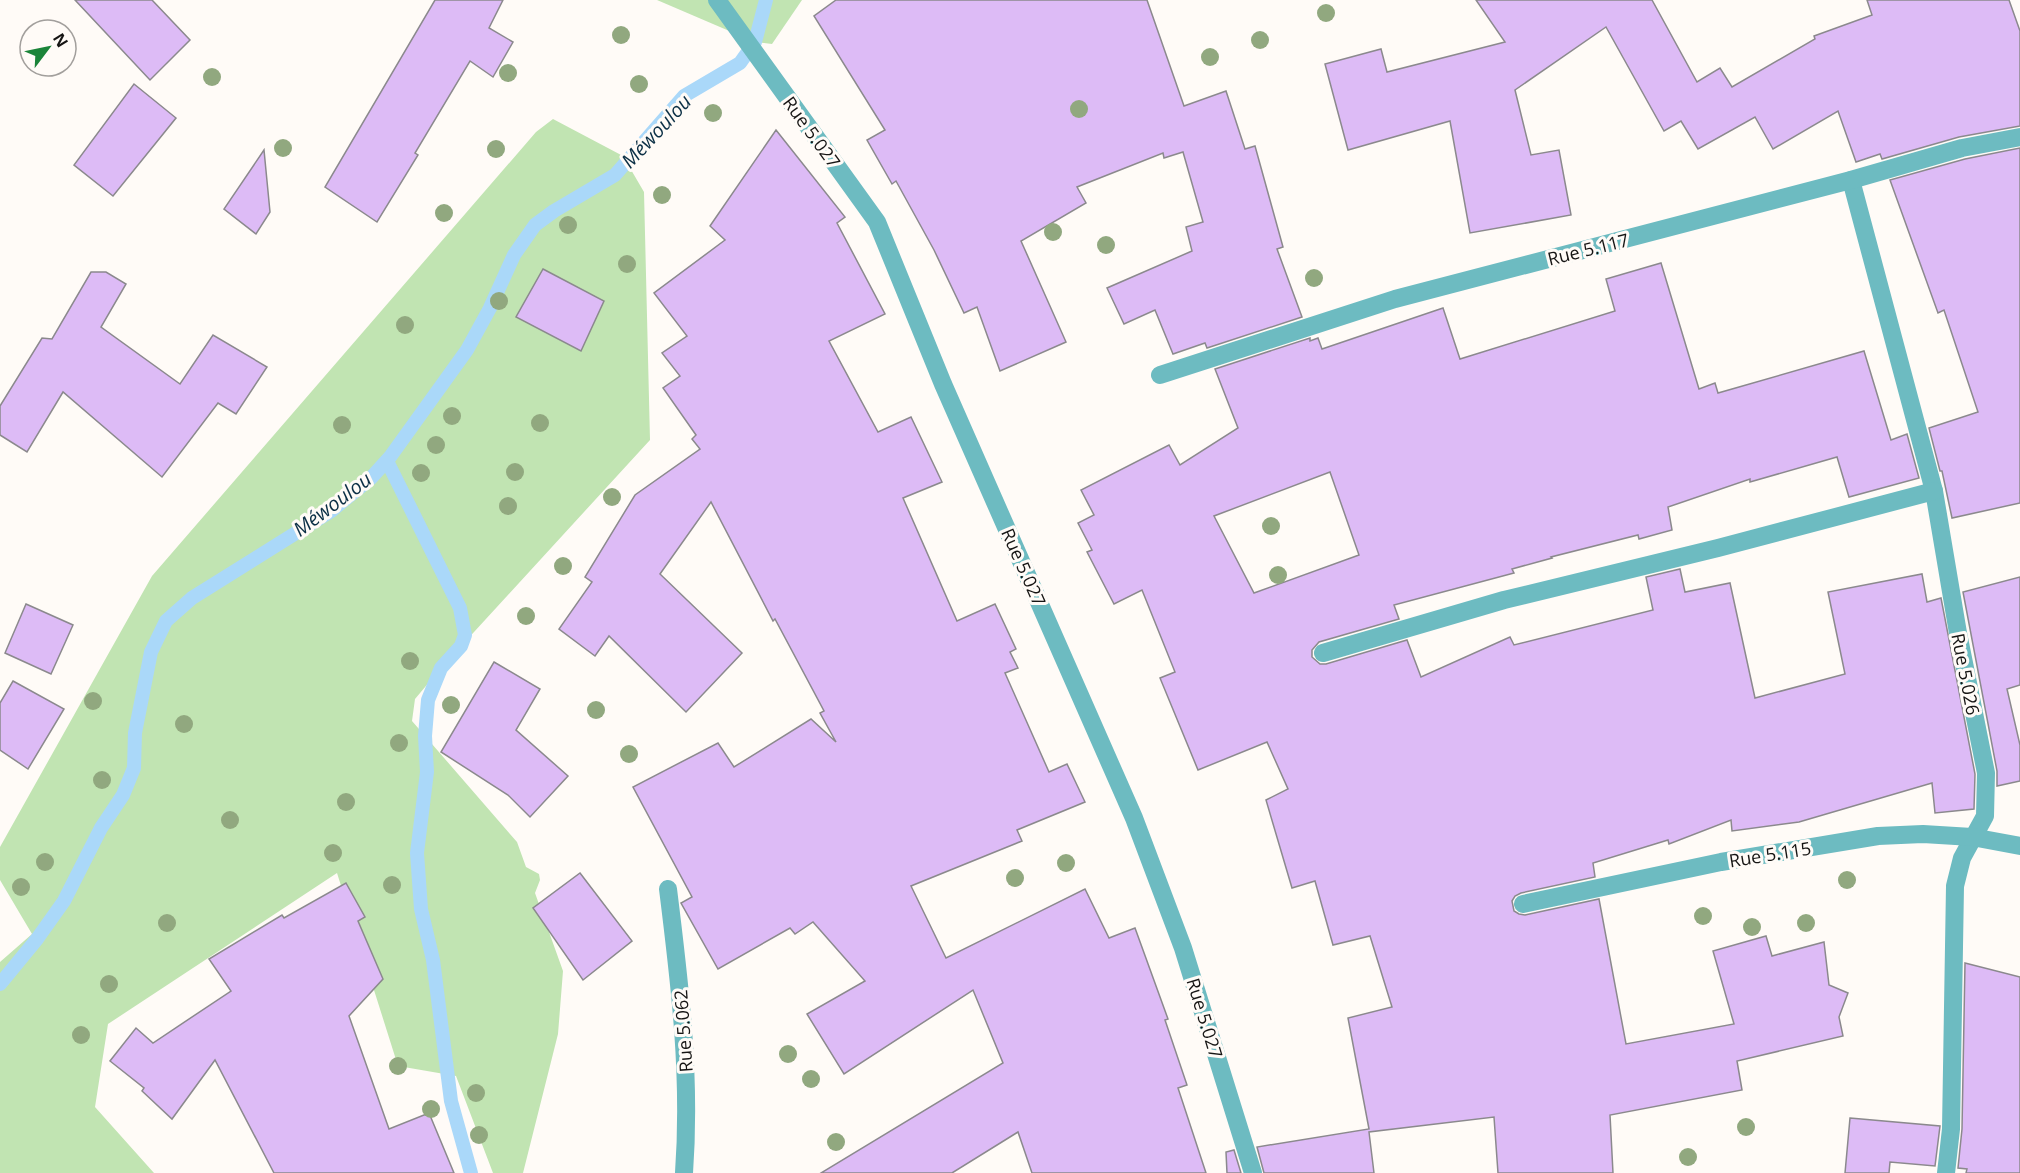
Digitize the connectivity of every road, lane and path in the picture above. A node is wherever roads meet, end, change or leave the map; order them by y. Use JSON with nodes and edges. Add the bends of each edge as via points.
{"nodes":[{"id":1,"x":717,"y":0,"type":"edge"},
{"id":2,"x":2020,"y":136,"type":"edge"},
{"id":3,"x":1851,"y":180,"type":"junction"},
{"id":4,"x":1160,"y":375,"type":"dead end"},
{"id":5,"x":1934,"y":491,"type":"junction"},
{"id":6,"x":1323,"y":653,"type":"dead end"},
{"id":7,"x":1972,"y":837,"type":"junction"},
{"id":8,"x":2020,"y":846,"type":"edge"},
{"id":9,"x":668,"y":889,"type":"dead end"},
{"id":10,"x":1523,"y":904,"type":"dead end"},
{"id":11,"x":684,"y":1173,"type":"edge"},
{"id":12,"x":1252,"y":1173,"type":"edge"},
{"id":13,"x":1946,"y":1173,"type":"edge"}],
"edges":[{"from":1,"to":12,"type":"street","name":"Rue 5.027","via":[[877,222],[943,384],[1134,818],[1183,948]]},
{"from":2,"to":3,"type":"street","name":"Rue 5.117","via":[[1962,148]]},
{"from":3,"to":4,"type":"street","name":"Rue 5.117","via":[[1395,299]]},
{"from":3,"to":5,"type":"street","name":"Rue 5.026"},
{"from":5,"to":6,"type":"street","via":[[1504,600]]},
{"from":5,"to":7,"type":"street","name":"Rue 5.026","via":[[1986,773],[1985,816]]},
{"from":7,"to":8,"type":"street","name":"Rue 5.115"},
{"from":7,"to":10,"type":"street","name":"Rue 5.115","via":[[1878,836],[1721,862]]},
{"from":7,"to":13,"type":"street","name":"Rue 5.026","via":[[1955,886],[1951,1129]]},
{"from":9,"to":11,"type":"street","name":"Rue 5.062","via":[[685,1049],[688,1123]]}]}
